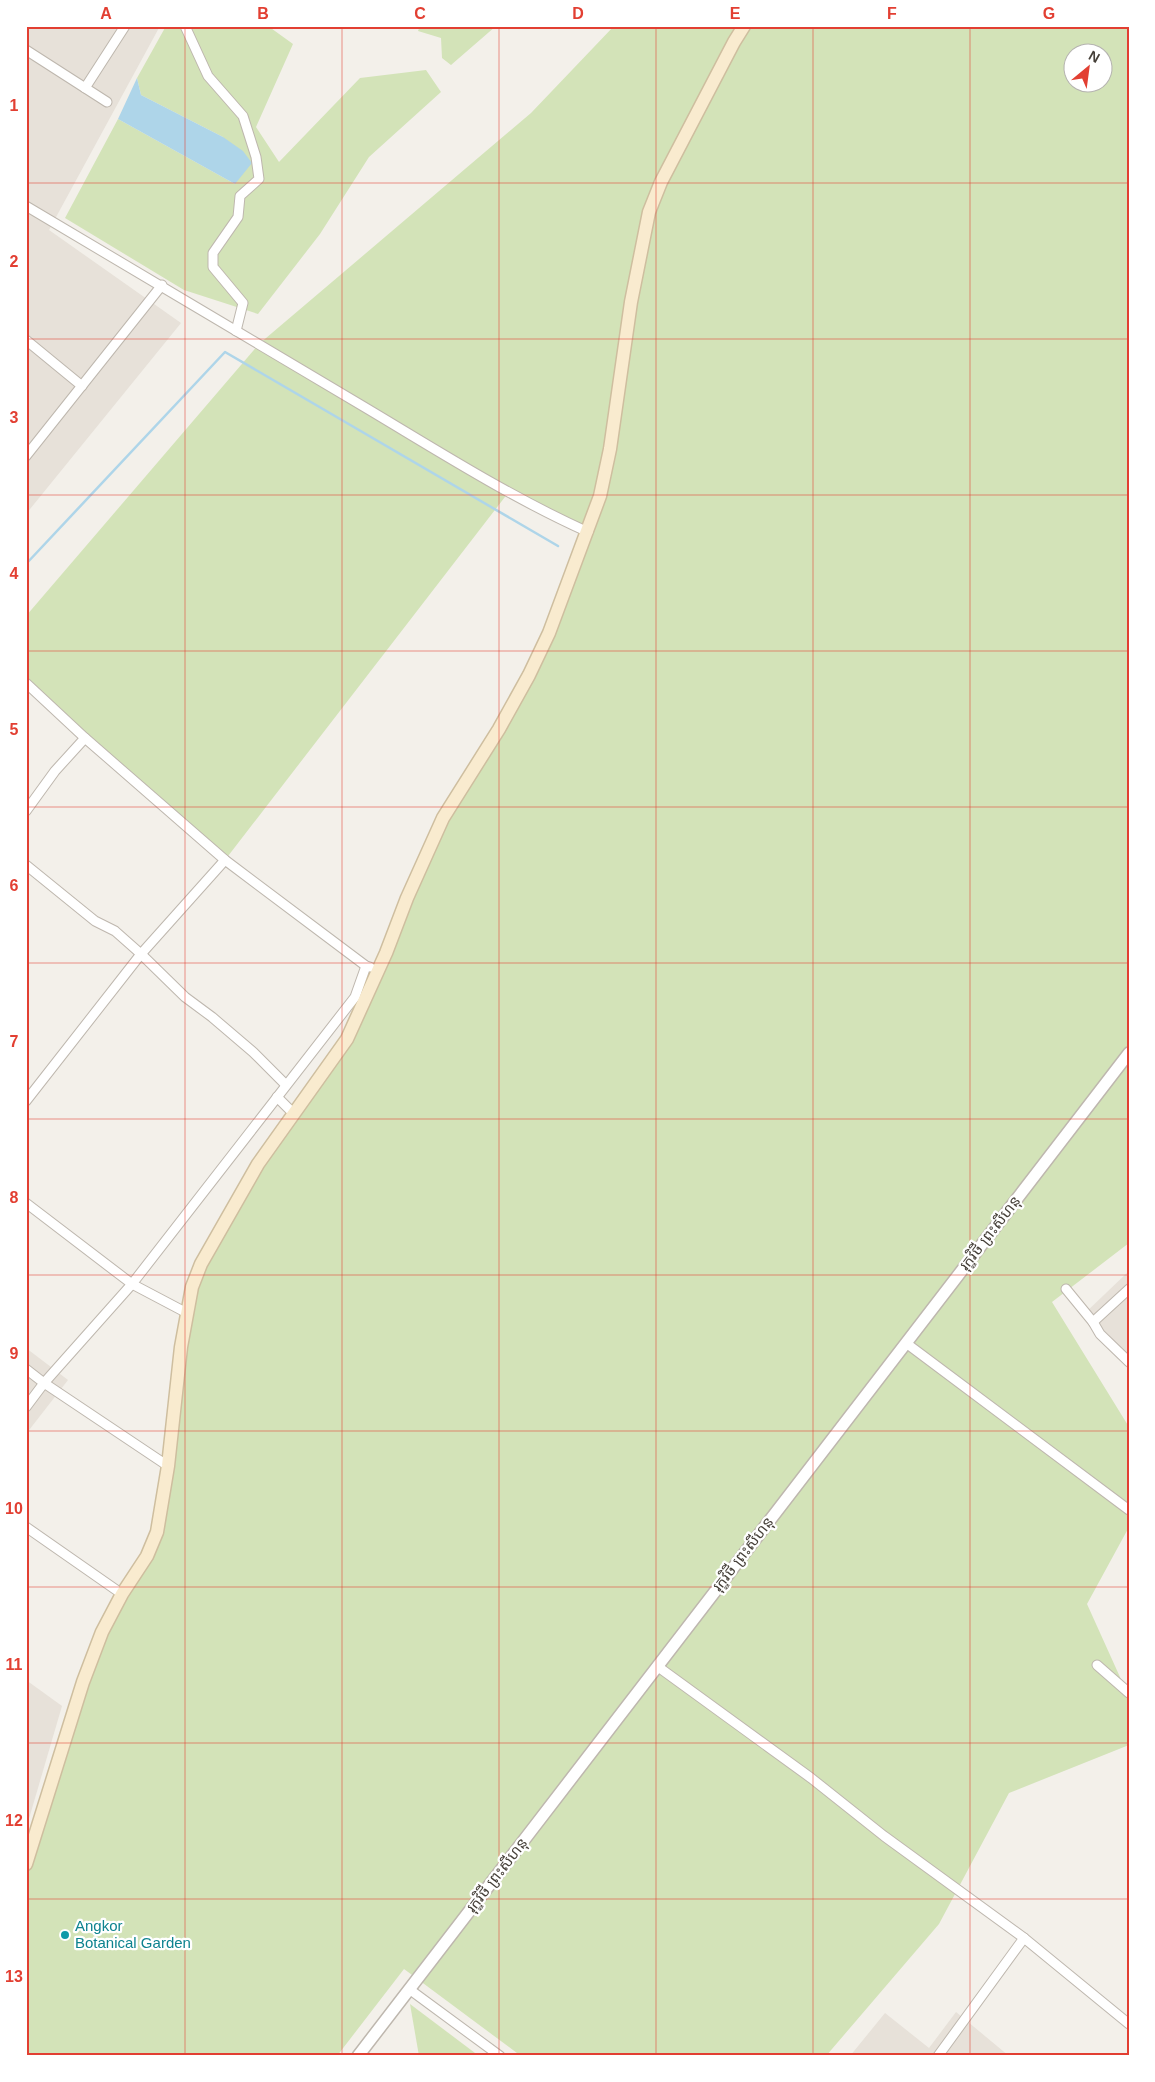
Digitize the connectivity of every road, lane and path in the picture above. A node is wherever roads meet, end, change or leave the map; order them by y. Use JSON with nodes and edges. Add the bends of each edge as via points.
{"nodes":[{"id":1,"x":125,"y":26,"type":"edge"},
{"id":2,"x":185,"y":26,"type":"edge"},
{"id":3,"x":744,"y":26,"type":"edge"},
{"id":4,"x":26,"y":50,"type":"edge"},
{"id":5,"x":86,"y":88,"type":"junction"},
{"id":6,"x":107,"y":102,"type":"dead end"},
{"id":7,"x":26,"y":206,"type":"edge"},
{"id":8,"x":162,"y":285,"type":"junction"},
{"id":9,"x":236,"y":331,"type":"junction"},
{"id":10,"x":26,"y":340,"type":"edge"},
{"id":11,"x":82,"y":386,"type":"junction"},
{"id":12,"x":26,"y":456,"type":"edge"},
{"id":13,"x":588,"y":532,"type":"junction"},
{"id":14,"x":26,"y":683,"type":"edge"},
{"id":15,"x":84,"y":738,"type":"junction"},
{"id":16,"x":26,"y":811,"type":"edge"},
{"id":17,"x":225,"y":860,"type":"junction"},
{"id":18,"x":26,"y":865,"type":"edge"},
{"id":19,"x":141,"y":954,"type":"junction"},
{"id":20,"x":366,"y":966,"type":"junction"},
{"id":21,"x":379,"y":970,"type":"junction"},
{"id":22,"x":1129,"y":1053,"type":"edge"},
{"id":23,"x":286,"y":1085,"type":"junction"},
{"id":24,"x":277,"y":1097,"type":"junction"},
{"id":25,"x":26,"y":1101,"type":"edge"},
{"id":26,"x":294,"y":1114,"type":"junction"},
{"id":27,"x":26,"y":1203,"type":"edge"},
{"id":28,"x":132,"y":1284,"type":"junction"},
{"id":29,"x":1066,"y":1289,"type":"dead end"},
{"id":30,"x":1129,"y":1289,"type":"edge"},
{"id":31,"x":187,"y":1313,"type":"junction"},
{"id":32,"x":1093,"y":1322,"type":"junction"},
{"id":33,"x":906,"y":1343,"type":"junction"},
{"id":34,"x":1129,"y":1362,"type":"edge"},
{"id":35,"x":26,"y":1369,"type":"edge"},
{"id":36,"x":44,"y":1383,"type":"junction"},
{"id":37,"x":26,"y":1407,"type":"edge"},
{"id":38,"x":168,"y":1466,"type":"junction"},
{"id":39,"x":1129,"y":1510,"type":"edge"},
{"id":40,"x":26,"y":1526,"type":"edge"},
{"id":41,"x":122,"y":1594,"type":"junction"},
{"id":42,"x":1097,"y":1665,"type":"dead end"},
{"id":43,"x":657,"y":1666,"type":"junction"},
{"id":44,"x":1129,"y":1693,"type":"edge"},
{"id":45,"x":26,"y":1864,"type":"edge"},
{"id":46,"x":1024,"y":1938,"type":"junction"},
{"id":47,"x":409,"y":1989,"type":"junction"},
{"id":48,"x":1129,"y":2024,"type":"edge"},
{"id":49,"x":358,"y":2056,"type":"edge"},
{"id":50,"x":500,"y":2056,"type":"edge"},
{"id":51,"x":938,"y":2056,"type":"edge"}],
"edges":[{"from":1,"to":5,"type":"street"},
{"from":2,"to":9,"type":"street","via":[[208,76],[243,116],[260,179],[240,196],[238,217],[213,252],[213,267],[243,303]]},
{"from":3,"to":13,"type":"main road","via":[[661,182],[649,212],[631,302],[610,449]]},
{"from":4,"to":5,"type":"street"},
{"from":5,"to":6,"type":"street"},
{"from":7,"to":8,"type":"street"},
{"from":8,"to":9,"type":"street"},
{"from":8,"to":11,"type":"street"},
{"from":9,"to":13,"type":"street","via":[[435,451],[539,510]]},
{"from":10,"to":11,"type":"street"},
{"from":11,"to":12,"type":"street"},
{"from":13,"to":21,"type":"main road","via":[[529,675],[443,818]]},
{"from":14,"to":15,"type":"street"},
{"from":15,"to":16,"type":"street"},
{"from":15,"to":17,"type":"street"},
{"from":17,"to":19,"type":"street"},
{"from":17,"to":20,"type":"street"},
{"from":18,"to":19,"type":"street"},
{"from":19,"to":23,"type":"street","via":[[185,998],[253,1052]]},
{"from":19,"to":25,"type":"street"},
{"from":20,"to":21,"type":"street"},
{"from":20,"to":23,"type":"street","via":[[355,997]]},
{"from":21,"to":26,"type":"main road","via":[[348,1038]]},
{"from":22,"to":33,"type":"street","name":"រុក្ខវិថី ព្រះសីហនុ"},
{"from":23,"to":24,"type":"street"},
{"from":24,"to":26,"type":"street"},
{"from":24,"to":28,"type":"street"},
{"from":26,"to":31,"type":"main road","via":[[258,1164],[202,1264],[192,1287]]},
{"from":27,"to":28,"type":"street"},
{"from":28,"to":31,"type":"street"},
{"from":28,"to":36,"type":"street"},
{"from":29,"to":32,"type":"street"},
{"from":30,"to":32,"type":"street"},
{"from":31,"to":38,"type":"main road"},
{"from":32,"to":34,"type":"street","via":[[1100,1334]]},
{"from":33,"to":39,"type":"street"},
{"from":33,"to":43,"type":"street","name":"រុក្ខវិថី ព្រះសីហនុ"},
{"from":35,"to":36,"type":"street"},
{"from":36,"to":37,"type":"street"},
{"from":36,"to":38,"type":"street"},
{"from":38,"to":41,"type":"main road","via":[[156,1532],[147,1556]]},
{"from":40,"to":41,"type":"street"},
{"from":41,"to":45,"type":"main road","via":[[102,1632],[83,1682]]},
{"from":42,"to":44,"type":"street"},
{"from":43,"to":46,"type":"street"},
{"from":43,"to":47,"type":"street","name":"រុក្ខវិថី ព្រះសីហនុ"},
{"from":46,"to":48,"type":"street"},
{"from":46,"to":51,"type":"street"},
{"from":47,"to":49,"type":"street","name":"រុក្ខវិថី ព្រះសីហនុ"},
{"from":47,"to":50,"type":"street"}]}
